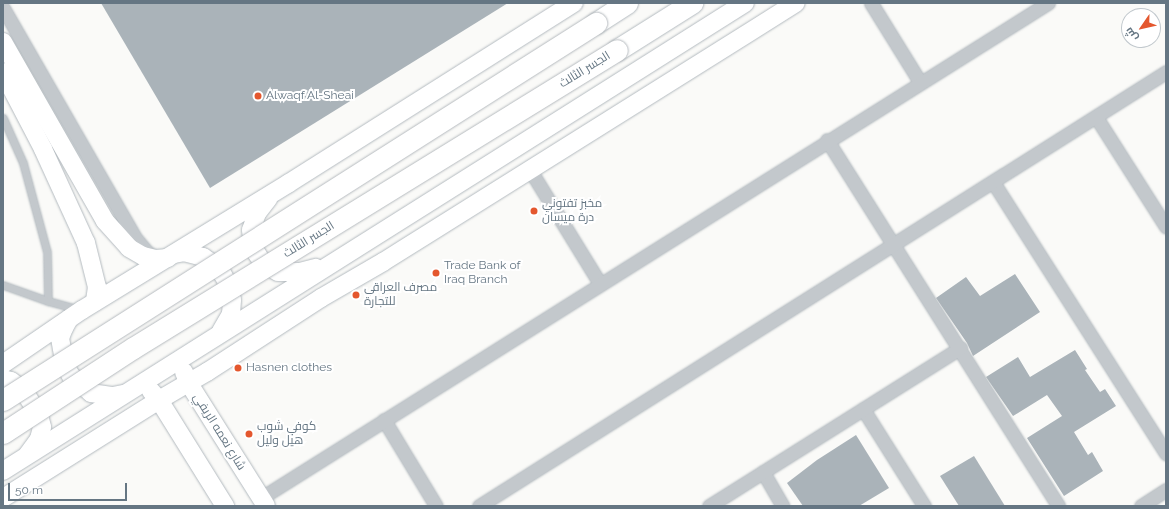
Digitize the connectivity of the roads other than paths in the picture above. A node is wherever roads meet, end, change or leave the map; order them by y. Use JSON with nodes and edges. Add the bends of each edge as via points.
{"nodes":[{"id":1,"x":574,"y":3,"type":"edge"},
{"id":2,"x":627,"y":3,"type":"edge"},
{"id":3,"x":692,"y":3,"type":"edge"},
{"id":4,"x":745,"y":3,"type":"edge"},
{"id":5,"x":871,"y":3,"type":"edge"},
{"id":6,"x":1048,"y":3,"type":"edge"},
{"id":7,"x":789,"y":5,"type":"edge"},
{"id":8,"x":3,"y":8,"type":"edge"},
{"id":9,"x":3,"y":42,"type":"edge"},
{"id":10,"x":3,"y":72,"type":"edge"},
{"id":11,"x":1166,"y":72,"type":"edge"},
{"id":12,"x":920,"y":82,"type":"junction"},
{"id":13,"x":1096,"y":117,"type":"junction"},
{"id":14,"x":3,"y":118,"type":"edge"},
{"id":15,"x":827,"y":140,"type":"junction"},
{"id":16,"x":530,"y":170,"type":"junction"},
{"id":17,"x":993,"y":182,"type":"junction"},
{"id":18,"x":289,"y":183,"type":"junction"},
{"id":19,"x":1166,"y":227,"type":"edge"},
{"id":20,"x":892,"y":245,"type":"junction"},
{"id":21,"x":168,"y":257,"type":"junction"},
{"id":22,"x":340,"y":257,"type":"junction"},
{"id":23,"x":600,"y":284,"type":"junction"},
{"id":24,"x":3,"y":285,"type":"edge"},
{"id":25,"x":48,"y":301,"type":"junction"},
{"id":26,"x":82,"y":310,"type":"junction"},
{"id":27,"x":219,"y":333,"type":"junction"},
{"id":28,"x":960,"y":348,"type":"junction"},
{"id":29,"x":186,"y":355,"type":"junction"},
{"id":30,"x":3,"y":364,"type":"edge"},
{"id":31,"x":3,"y":379,"type":"edge"},
{"id":32,"x":188,"y":382,"type":"junction"},
{"id":33,"x":137,"y":387,"type":"junction"},
{"id":34,"x":3,"y":400,"type":"edge"},
{"id":35,"x":159,"y":400,"type":"junction"},
{"id":36,"x":863,"y":408,"type":"junction"},
{"id":37,"x":384,"y":420,"type":"junction"},
{"id":38,"x":3,"y":433,"type":"edge"},
{"id":39,"x":1166,"y":454,"type":"edge"},
{"id":40,"x":23,"y":459,"type":"junction"},
{"id":41,"x":3,"y":471,"type":"edge"},
{"id":42,"x":763,"y":472,"type":"junction"},
{"id":43,"x":1166,"y":490,"type":"edge"},
{"id":44,"x":3,"y":498,"type":"edge"},
{"id":45,"x":264,"y":502,"type":"edge"},
{"id":46,"x":225,"y":506,"type":"edge"},
{"id":47,"x":436,"y":506,"type":"edge"},
{"id":48,"x":479,"y":506,"type":"edge"},
{"id":49,"x":709,"y":506,"type":"edge"},
{"id":50,"x":784,"y":506,"type":"edge"},
{"id":51,"x":924,"y":506,"type":"edge"},
{"id":52,"x":1058,"y":506,"type":"edge"},
{"id":53,"x":1141,"y":506,"type":"edge"}],
"edges":[{"from":1,"to":18,"type":"street"},
{"from":2,"to":34,"type":"main road","bridge":true},
{"from":3,"to":38,"type":"main road","name":"الجسر الثالث","bridge":true,"via":[[145,340]]},
{"from":4,"to":22,"type":"street"},
{"from":5,"to":12,"type":"street"},
{"from":6,"to":12,"type":"street"},
{"from":7,"to":16,"type":"street"},
{"from":8,"to":21,"type":"street","via":[[141,246],[147,252]]},
{"from":9,"to":21,"type":"street","via":[[105,221],[129,248],[143,256]]},
{"from":10,"to":26,"type":"street","via":[[43,149],[86,243],[97,287]]},
{"from":11,"to":13,"type":"street"},
{"from":12,"to":15,"type":"street"},
{"from":13,"to":17,"type":"street"},
{"from":13,"to":19,"type":"street"},
{"from":14,"to":25,"type":"lane","via":[[23,163],[47,252]]},
{"from":15,"to":20,"type":"street"},
{"from":15,"to":23,"type":"street"},
{"from":16,"to":23,"type":"street"},
{"from":16,"to":32,"type":"street"},
{"from":17,"to":20,"type":"street"},
{"from":17,"to":39,"type":"street"},
{"from":18,"to":21,"type":"street"},
{"from":18,"to":22,"type":"street","via":[[268,199],[257,213],[251,230],[253,247],[257,254],[264,263],[278,272],[288,273],[318,267]]},
{"from":20,"to":28,"type":"street"},
{"from":20,"to":48,"type":"street"},
{"from":21,"to":26,"type":"street"},
{"from":21,"to":27,"type":"street","via":[[184,252],[203,257],[223,275],[228,284],[232,307],[231,314]]},
{"from":22,"to":27,"type":"street"},
{"from":23,"to":37,"type":"street"},
{"from":24,"to":25,"type":"lane"},
{"from":25,"to":26,"type":"lane"},
{"from":26,"to":30,"type":"street"},
{"from":26,"to":33,"type":"street","via":[[64,328],[60,338],[71,376],[91,393],[102,396],[118,395]]},
{"from":27,"to":29,"type":"street"},
{"from":28,"to":36,"type":"street"},
{"from":28,"to":52,"type":"street"},
{"from":29,"to":32,"type":"street","name":"شارع نعمه الريفي","via":[[183,368]]},
{"from":29,"to":33,"type":"street"},
{"from":31,"to":40,"type":"street","via":[[11,381],[23,390],[39,415],[42,427],[39,438]]},
{"from":32,"to":35,"type":"street"},
{"from":32,"to":45,"type":"street","name":"شارع نعمه الريفي"},
{"from":33,"to":35,"type":"street","via":[[147,387]]},
{"from":33,"to":40,"type":"street"},
{"from":35,"to":44,"type":"street"},
{"from":35,"to":46,"type":"street"},
{"from":36,"to":42,"type":"street"},
{"from":36,"to":51,"type":"street"},
{"from":37,"to":45,"type":"street"},
{"from":37,"to":47,"type":"street"},
{"from":40,"to":41,"type":"street"},
{"from":42,"to":49,"type":"street"},
{"from":42,"to":50,"type":"street"},
{"from":43,"to":53,"type":"street"}]}
